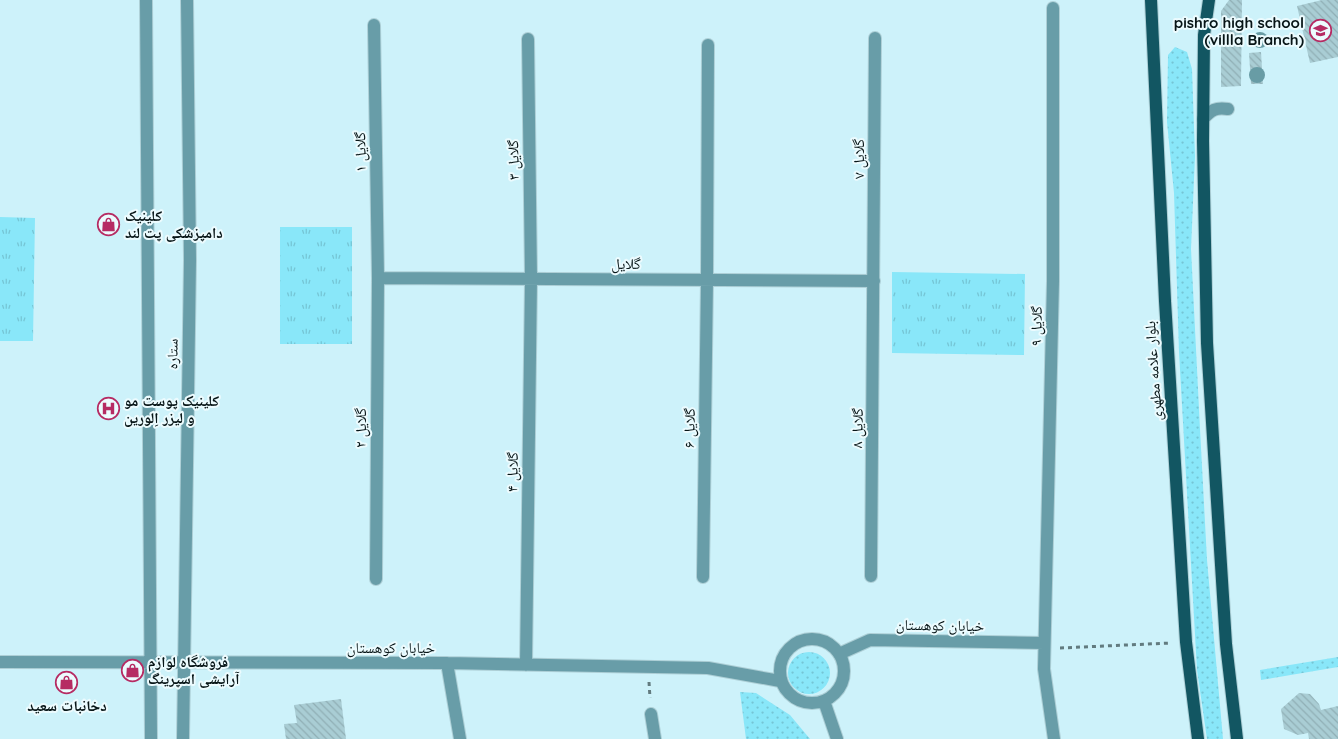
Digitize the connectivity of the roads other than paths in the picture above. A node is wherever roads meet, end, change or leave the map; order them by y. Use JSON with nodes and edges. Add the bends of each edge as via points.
{"nodes":[{"id":1,"x":146,"y":0,"type":"edge"},
{"id":2,"x":187,"y":0,"type":"edge"},
{"id":3,"x":1151,"y":0,"type":"edge"},
{"id":4,"x":1209,"y":0,"type":"edge"},
{"id":5,"x":1053,"y":8,"type":"dead end"},
{"id":6,"x":374,"y":25,"type":"dead end"},
{"id":7,"x":875,"y":38,"type":"dead end"},
{"id":8,"x":528,"y":39,"type":"dead end"},
{"id":9,"x":708,"y":45,"type":"dead end"},
{"id":10,"x":1228,"y":109,"type":"dead end"},
{"id":11,"x":1203,"y":119,"type":"junction"},
{"id":12,"x":378,"y":278,"type":"junction"},
{"id":13,"x":531,"y":280,"type":"junction"},
{"id":14,"x":707,"y":280,"type":"junction"},
{"id":15,"x":874,"y":281,"type":"junction"},
{"id":16,"x":871,"y":576,"type":"dead end"},
{"id":17,"x":703,"y":577,"type":"dead end"},
{"id":18,"x":376,"y":579,"type":"dead end"},
{"id":19,"x":1044,"y":646,"type":"junction"},
{"id":20,"x":839,"y":654,"type":"junction"},
{"id":21,"x":0,"y":662,"type":"edge"},
{"id":22,"x":152,"y":663,"type":"junction"},
{"id":23,"x":184,"y":663,"type":"junction"},
{"id":24,"x":447,"y":663,"type":"junction"},
{"id":25,"x":526,"y":665,"type":"junction"},
{"id":26,"x":780,"y":681,"type":"junction"},
{"id":27,"x":824,"y":701,"type":"junction"},
{"id":28,"x":651,"y":714,"type":"road end"},
{"id":29,"x":151,"y":739,"type":"edge"},
{"id":30,"x":183,"y":739,"type":"edge"},
{"id":31,"x":460,"y":739,"type":"edge"},
{"id":32,"x":655,"y":739,"type":"edge"},
{"id":33,"x":837,"y":739,"type":"edge"},
{"id":34,"x":1054,"y":739,"type":"edge"},
{"id":35,"x":1198,"y":739,"type":"edge"},
{"id":36,"x":1237,"y":739,"type":"edge"}],
"edges":[{"from":1,"to":22,"type":"street","name":"ستاره"},
{"from":2,"to":23,"type":"street","name":"ستاره","via":[[190,260]]},
{"from":3,"to":35,"type":"main road","name":"بلوار علامه مطهری","via":[[1186,642]]},
{"from":4,"to":11,"type":"main road","via":[[1204,35]]},
{"from":5,"to":19,"type":"street","name":"گلایل ۹","via":[[1053,281]]},
{"from":6,"to":12,"type":"street","name":"گلایل ۱"},
{"from":7,"to":15,"type":"street","name":"گلایل ۷"},
{"from":8,"to":13,"type":"street","name":"گلایل ۳"},
{"from":9,"to":14,"type":"street","name":"گلایل ۶"},
{"from":10,"to":11,"type":"street","via":[[1219,107],[1211,110]]},
{"from":11,"to":36,"type":"main road","via":[[1207,343],[1226,644]]},
{"from":12,"to":13,"type":"street","name":"گلایل"},
{"from":12,"to":18,"type":"street","name":"گلایل ۲"},
{"from":13,"to":14,"type":"street","name":"گلایل"},
{"from":13,"to":25,"type":"street","name":"گلایل ۴"},
{"from":14,"to":15,"type":"street","name":"گلایل"},
{"from":14,"to":17,"type":"street","name":"گلایل ۶"},
{"from":15,"to":16,"type":"street","name":"گلایل ۸"},
{"from":19,"to":20,"type":"street","name":"خیابان کوهستان","via":[[870,640]]},
{"from":19,"to":34,"type":"street","name":"گلایل ۹"},
{"from":20,"to":26,"type":"street","via":[[823,641],[803,640],[794,644],[781,660]]},
{"from":20,"to":27,"type":"street","via":[[844,670],[840,686]]},
{"from":21,"to":22,"type":"street","name":"خیابان کوهستان"},
{"from":22,"to":23,"type":"street","name":"خیابان کوهستان"},
{"from":22,"to":29,"type":"street","name":"ستاره"},
{"from":23,"to":24,"type":"street","name":"خیابان کوهستان"},
{"from":23,"to":30,"type":"street","name":"ستاره"},
{"from":24,"to":25,"type":"street","name":"خیابان کوهستان"},
{"from":24,"to":31,"type":"street"},
{"from":25,"to":26,"type":"street","name":"خیابان کوهستان","via":[[708,668]]},
{"from":26,"to":27,"type":"street","via":[[793,698],[803,703]]},
{"from":27,"to":33,"type":"street"},
{"from":28,"to":32,"type":"street"}]}
